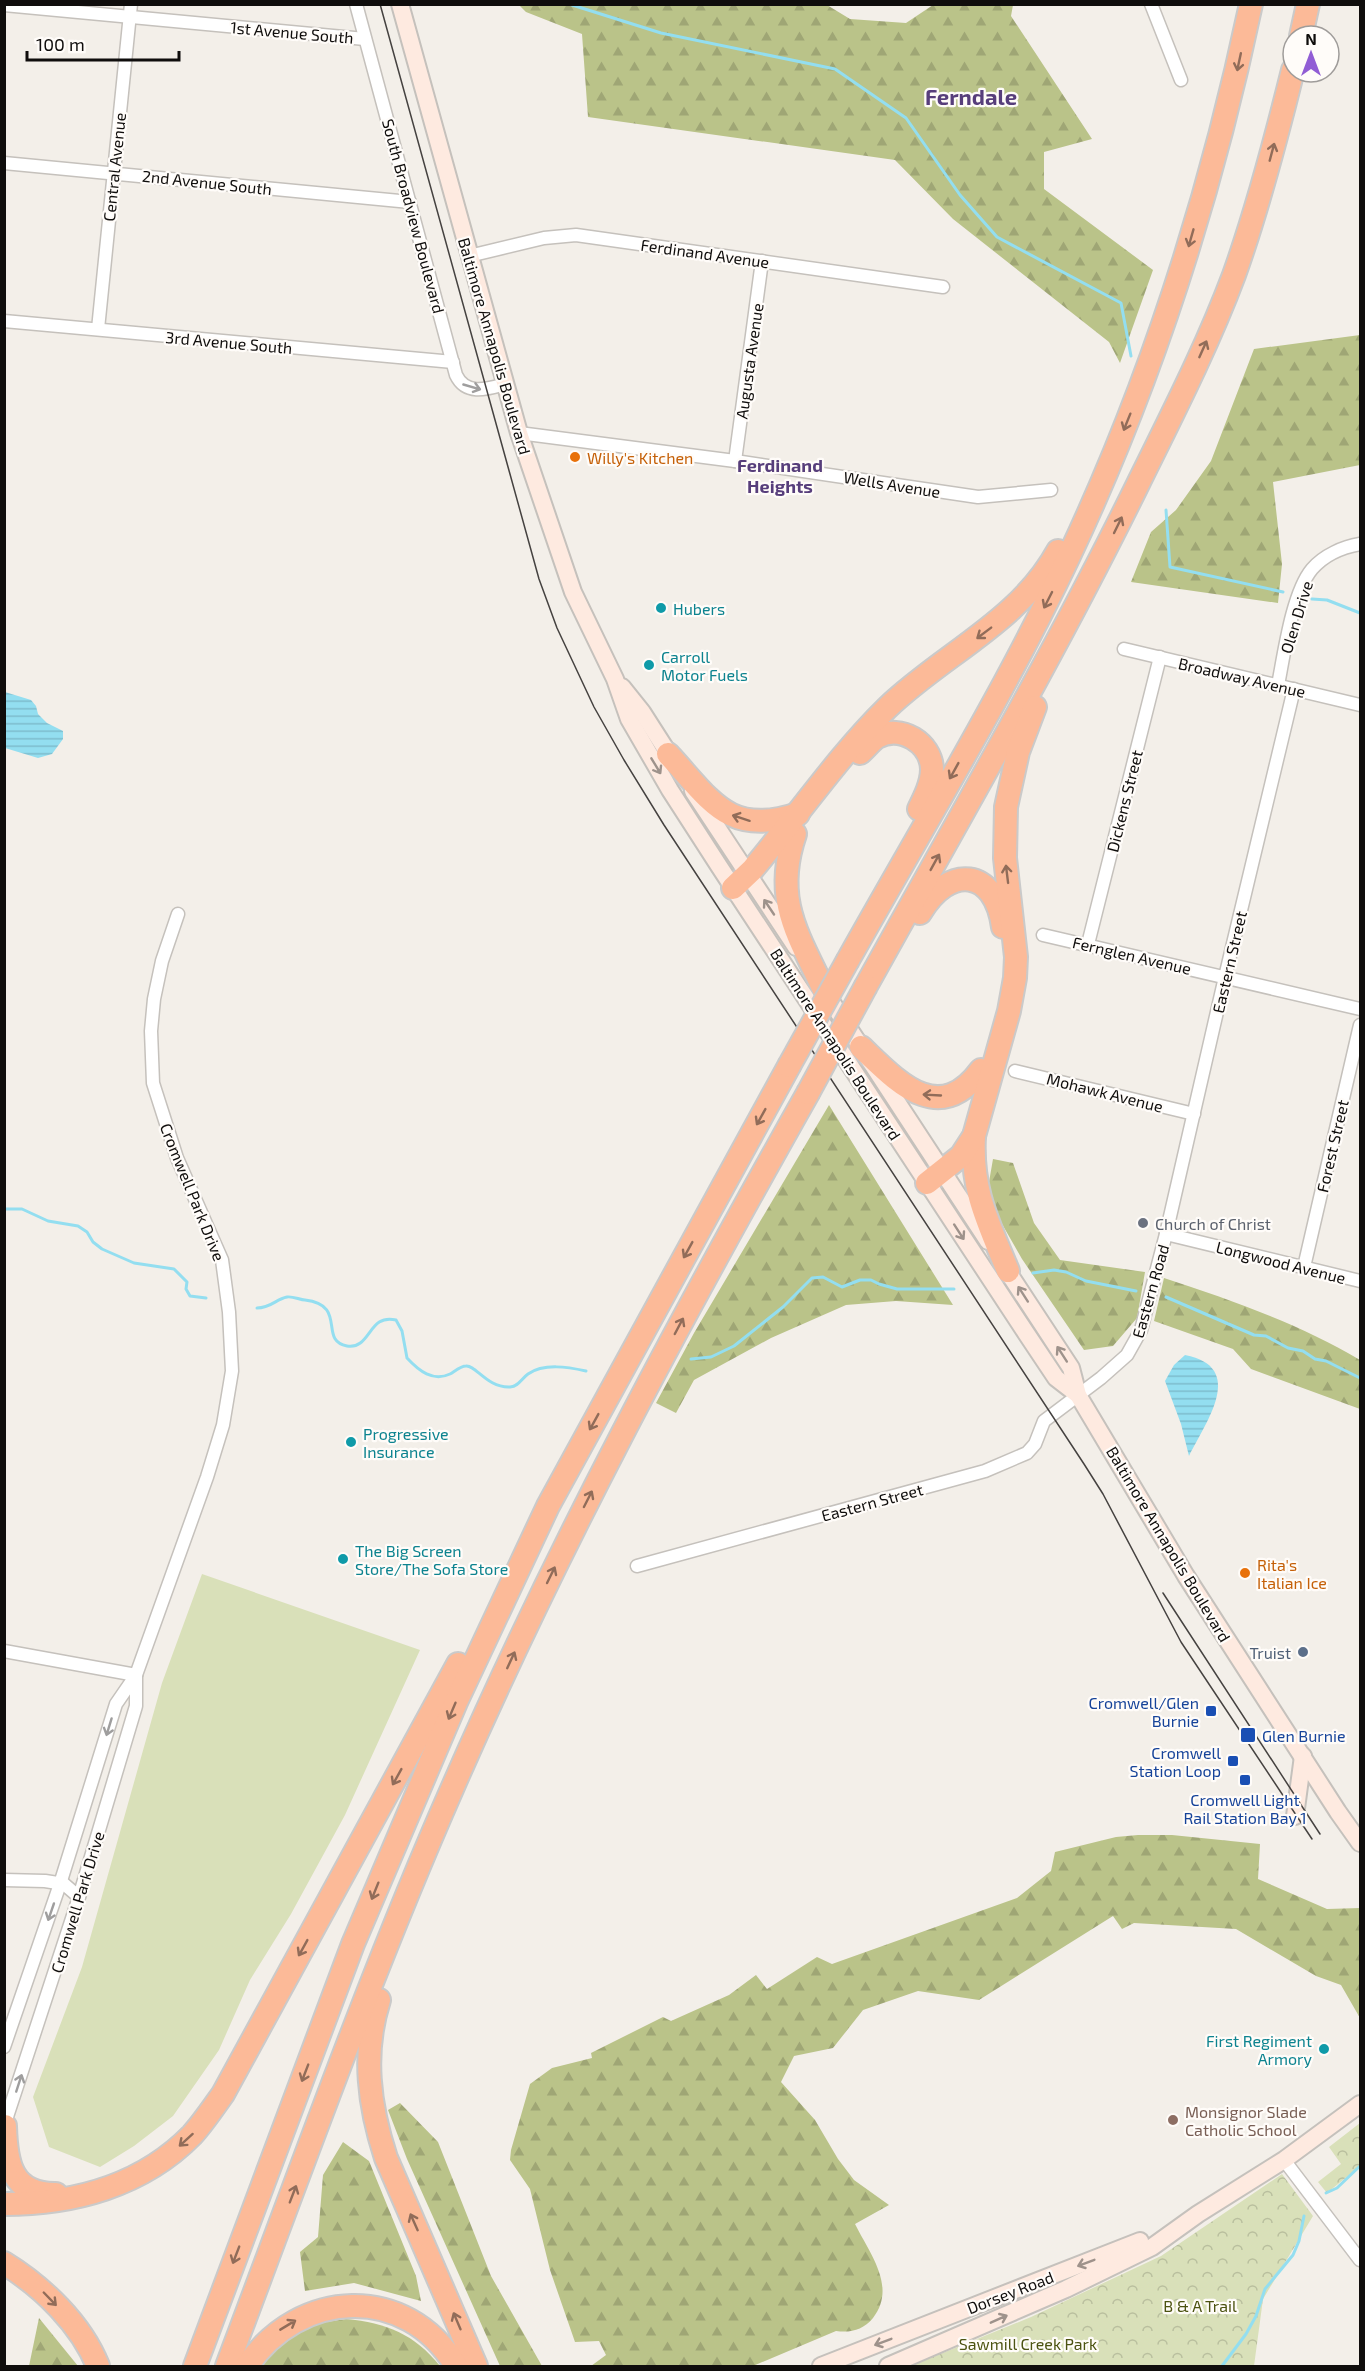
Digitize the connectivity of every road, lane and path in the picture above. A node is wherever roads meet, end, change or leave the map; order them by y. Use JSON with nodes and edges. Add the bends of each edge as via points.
{"nodes":[{"id":1,"x":131,"y":4,"type":"edge"},
{"id":2,"x":356,"y":4,"type":"edge"},
{"id":3,"x":400,"y":4,"type":"edge"},
{"id":4,"x":1151,"y":4,"type":"edge"},
{"id":5,"x":1251,"y":4,"type":"edge"},
{"id":6,"x":1308,"y":4,"type":"edge"},
{"id":7,"x":4,"y":5,"type":"edge"},
{"id":8,"x":129,"y":18,"type":"junction"},
{"id":9,"x":1304,"y":24,"type":"edge"},
{"id":10,"x":365,"y":39,"type":"junction"},
{"id":11,"x":1181,"y":80,"type":"dead end"},
{"id":12,"x":1290,"y":84,"type":"edge"},
{"id":13,"x":4,"y":163,"type":"edge"},
{"id":14,"x":113,"y":173,"type":"junction"},
{"id":15,"x":410,"y":202,"type":"junction"},
{"id":16,"x":469,"y":256,"type":"junction"},
{"id":17,"x":762,"y":261,"type":"junction"},
{"id":18,"x":943,"y":286,"type":"dead end"},
{"id":19,"x":4,"y":321,"type":"edge"},
{"id":20,"x":98,"y":329,"type":"junction"},
{"id":21,"x":453,"y":362,"type":"junction"},
{"id":22,"x":505,"y":384,"type":"junction"},
{"id":23,"x":519,"y":433,"type":"junction"},
{"id":24,"x":1116,"y":452,"type":"junction"},
{"id":25,"x":735,"y":461,"type":"junction"},
{"id":26,"x":1052,"y":490,"type":"dead end"},
{"id":27,"x":1360,"y":544,"type":"edge"},
{"id":28,"x":1092,"y":577,"type":"junction"},
{"id":29,"x":1124,"y":649,"type":"dead end"},
{"id":30,"x":1160,"y":657,"type":"junction"},
{"id":31,"x":615,"y":679,"type":"junction"},
{"id":32,"x":1278,"y":685,"type":"junction"},
{"id":33,"x":1294,"y":689,"type":"junction"},
{"id":34,"x":1360,"y":705,"type":"edge"},
{"id":35,"x":668,"y":754,"type":"junction"},
{"id":36,"x":796,"y":824,"type":"junction"},
{"id":37,"x":742,"y":884,"type":"junction"},
{"id":38,"x":178,"y":914,"type":"dead end"},
{"id":39,"x":868,"y":924,"type":"junction"},
{"id":40,"x":1043,"y":935,"type":"dead end"},
{"id":41,"x":1088,"y":944,"type":"junction"},
{"id":42,"x":1225,"y":977,"type":"junction"},
{"id":43,"x":866,"y":986,"type":"junction"},
{"id":44,"x":824,"y":990,"type":"junction"},
{"id":45,"x":1360,"y":1009,"type":"edge"},
{"id":46,"x":1360,"y":1025,"type":"edge"},
{"id":47,"x":861,"y":1047,"type":"junction"},
{"id":48,"x":981,"y":1070,"type":"junction"},
{"id":49,"x":1016,"y":1071,"type":"dead end"},
{"id":50,"x":1194,"y":1114,"type":"junction"},
{"id":51,"x":974,"y":1137,"type":"junction"},
{"id":52,"x":932,"y":1173,"type":"junction"},
{"id":53,"x":1166,"y":1234,"type":"junction"},
{"id":54,"x":1304,"y":1267,"type":"junction"},
{"id":55,"x":1008,"y":1271,"type":"junction"},
{"id":56,"x":1360,"y":1281,"type":"edge"},
{"id":57,"x":1078,"y":1395,"type":"junction"},
{"id":58,"x":548,"y":1506,"type":"junction"},
{"id":59,"x":637,"y":1566,"type":"dead end"},
{"id":60,"x":4,"y":1651,"type":"edge"},
{"id":61,"x":136,"y":1675,"type":"junction"},
{"id":62,"x":1303,"y":1756,"type":"junction"},
{"id":63,"x":452,"y":1789,"type":"junction"},
{"id":64,"x":1295,"y":1816,"type":"dead end"},
{"id":65,"x":1360,"y":1843,"type":"edge"},
{"id":66,"x":4,"y":1880,"type":"edge"},
{"id":67,"x":60,"y":1884,"type":"junction"},
{"id":68,"x":79,"y":1897,"type":"junction"},
{"id":69,"x":4,"y":2048,"type":"edge"},
{"id":70,"x":1360,"y":2104,"type":"edge"},
{"id":71,"x":4,"y":2126,"type":"edge"},
{"id":72,"x":1284,"y":2160,"type":"junction"},
{"id":73,"x":93,"y":2193,"type":"junction"},
{"id":74,"x":4,"y":2204,"type":"edge"},
{"id":75,"x":1198,"y":2214,"type":"junction"},
{"id":76,"x":1360,"y":2260,"type":"edge"},
{"id":77,"x":4,"y":2263,"type":"edge"},
{"id":78,"x":98,"y":2367,"type":"edge"},
{"id":79,"x":195,"y":2367,"type":"edge"},
{"id":80,"x":227,"y":2367,"type":"edge"},
{"id":81,"x":247,"y":2367,"type":"edge"},
{"id":82,"x":456,"y":2367,"type":"edge"},
{"id":83,"x":476,"y":2367,"type":"edge"},
{"id":84,"x":821,"y":2367,"type":"edge"},
{"id":85,"x":888,"y":2367,"type":"edge"}],
"edges":[{"from":1,"to":8,"type":"street","name":"Central Avenue"},
{"from":2,"to":10,"type":"street","name":"South Broadview Boulevard"},
{"from":3,"to":16,"type":"main road","name":"Baltimore Annapolis Boulevard"},
{"from":4,"to":11,"type":"street"},
{"from":5,"to":24,"type":"highway","one_way":true,"via":[[1220,137],[1184,261]]},
{"from":6,"to":9,"type":"highway"},
{"from":7,"to":8,"type":"street","name":"1st Avenue South"},
{"from":8,"to":10,"type":"street","name":"1st Avenue South"},
{"from":8,"to":14,"type":"street","name":"Central Avenue"},
{"from":10,"to":15,"type":"street","name":"South Broadview Boulevard"},
{"from":28,"to":12,"type":"highway","one_way":true,"via":[[1220,311],[1273,152]]},
{"from":13,"to":14,"type":"street","name":"2nd Avenue South"},
{"from":14,"to":15,"type":"street","name":"2nd Avenue South"},
{"from":14,"to":20,"type":"street","name":"Central Avenue"},
{"from":15,"to":21,"type":"street","name":"South Broadview Boulevard"},
{"from":16,"to":17,"type":"street","name":"Ferdinand Avenue","via":[[544,238],[576,235]]},
{"from":16,"to":22,"type":"main road","name":"Baltimore Annapolis Boulevard"},
{"from":17,"to":18,"type":"street","name":"Ferdinand Avenue"},
{"from":17,"to":25,"type":"street","name":"Augusta Avenue"},
{"from":19,"to":20,"type":"street","name":"3rd Avenue South"},
{"from":20,"to":21,"type":"street","name":"3rd Avenue South"},
{"from":21,"to":22,"type":"street","name":"South Broadview Boulevard","one_way":true,"via":[[460,382],[470,388]]},
{"from":22,"to":23,"type":"main road","name":"Baltimore Annapolis Boulevard"},
{"from":23,"to":25,"type":"street","name":"Wells Avenue"},
{"from":23,"to":31,"type":"main road","name":"Baltimore Annapolis Boulevard","via":[[573,592]]},
{"from":24,"to":36,"type":"highway","one_way":true,"via":[[1079,509],[1054,559],[1033,587],[992,628],[888,707]]},
{"from":24,"to":39,"type":"highway","one_way":true,"via":[[1038,620]]},
{"from":25,"to":26,"type":"street","name":"Wells Avenue","via":[[978,497]]},
{"from":27,"to":32,"type":"street","name":"Olen Drive","via":[[1327,556],[1307,577],[1297,600]]},
{"from":43,"to":28,"type":"highway","one_way":true},
{"from":51,"to":28,"type":"highway","one_way":true,"via":[[1015,978],[1016,944],[1005,846],[1011,781],[1026,727]]},
{"from":29,"to":30,"type":"street","name":"Broadway Avenue"},
{"from":30,"to":32,"type":"street","name":"Broadway Avenue"},
{"from":30,"to":41,"type":"street","name":"Dickens Street"},
{"from":31,"to":35,"type":"main road","name":"Baltimore Annapolis Boulevard","via":[[642,712]]},
{"from":31,"to":37,"type":"main road","name":"Baltimore Annapolis Boulevard","one_way":true,"via":[[641,742]]},
{"from":32,"to":33,"type":"street","name":"Broadway Avenue"},
{"from":33,"to":34,"type":"street","name":"Broadway Avenue"},
{"from":33,"to":42,"type":"street","name":"Eastern Street"},
{"from":36,"to":35,"type":"highway","one_way":true,"via":[[734,817]]},
{"from":35,"to":37,"type":"main road","name":"Baltimore Annapolis Boulevard"},
{"from":36,"to":37,"type":"highway"},
{"from":36,"to":39,"type":"highway","via":[[873,740],[898,733],[921,744],[931,761],[930,780]]},
{"from":36,"to":44,"type":"highway","via":[[786,867],[786,896],[793,922]]},
{"from":44,"to":37,"type":"main road","name":"Baltimore Annapolis Boulevard","one_way":true},
{"from":37,"to":52,"type":"main road","name":"Baltimore Annapolis Boulevard"},
{"from":38,"to":61,"type":"street","name":"Cromwell Park Drive","via":[[154,999],[153,1083],[177,1158],[222,1260],[232,1371],[223,1425],[207,1477]]},
{"from":39,"to":58,"type":"highway","one_way":true,"bridge":true},
{"from":40,"to":41,"type":"street","name":"Fernglen Avenue"},
{"from":41,"to":42,"type":"street","name":"Fernglen Avenue"},
{"from":42,"to":45,"type":"street","name":"Fernglen Avenue"},
{"from":42,"to":50,"type":"street","name":"Eastern Street"},
{"from":43,"to":48,"type":"highway","via":[[941,887],[965,879],[985,887],[999,908],[1005,958],[1000,1000]]},
{"from":63,"to":43,"type":"highway","one_way":true,"bridge":true,"via":[[618,1440]]},
{"from":44,"to":47,"type":"main road","name":"Baltimore Annapolis Boulevard"},
{"from":46,"to":54,"type":"street","name":"Forest Street"},
{"from":48,"to":47,"type":"highway","one_way":true,"via":[[957,1091],[942,1096],[925,1095],[902,1086]]},
{"from":47,"to":52,"type":"main road","name":"Baltimore Annapolis Boulevard"},
{"from":48,"to":52,"type":"highway","via":[[964,1131]]},
{"from":49,"to":50,"type":"street","name":"Mohawk Avenue"},
{"from":50,"to":53,"type":"street","name":"Eastern Street"},
{"from":51,"to":52,"type":"highway","via":[[961,1156]]},
{"from":51,"to":55,"type":"highway","via":[[978,1196]]},
{"from":52,"to":55,"type":"main road","name":"Baltimore Annapolis Boulevard"},
{"from":52,"to":57,"type":"main road","name":"Baltimore Annapolis Boulevard","one_way":true,"via":[[1056,1378]]},
{"from":53,"to":54,"type":"street","name":"Longwood Avenue"},
{"from":53,"to":57,"type":"street","name":"Eastern Road","via":[[1138,1337],[1126,1355]]},
{"from":54,"to":56,"type":"street","name":"Longwood Avenue"},
{"from":57,"to":55,"type":"main road","name":"Baltimore Annapolis Boulevard","one_way":true,"via":[[1071,1368]]},
{"from":57,"to":59,"type":"street","name":"Eastern Street","via":[[1042,1424],[1027,1453],[999,1466]]},
{"from":57,"to":62,"type":"main road","name":"Baltimore Annapolis Boulevard","via":[[1191,1584]]},
{"from":58,"to":73,"type":"highway","one_way":true,"via":[[490,1599],[443,1693],[223,2094],[192,2135],[172,2152],[146,2170]]},
{"from":58,"to":79,"type":"highway","one_way":true,"via":[[457,1700],[353,1944]]},
{"from":60,"to":61,"type":"street"},
{"from":61,"to":67,"type":"street","name":"Cromwell Park Drive","one_way":true,"via":[[116,1704]]},
{"from":61,"to":68,"type":"street","name":"Cromwell Park Drive","via":[[136,1706]]},
{"from":62,"to":64,"type":"main road"},
{"from":62,"to":65,"type":"main road","name":"Baltimore Annapolis Boulevard"},
{"from":80,"to":63,"type":"highway","one_way":true,"via":[[382,1956]]},
{"from":83,"to":63,"type":"highway","one_way":true,"via":[[386,2158],[369,2085],[369,2050],[376,2010]]},
{"from":66,"to":67,"type":"street"},
{"from":67,"to":68,"type":"street"},
{"from":67,"to":69,"type":"street","name":"Cromwell Park Drive","one_way":true},
{"from":71,"to":68,"type":"street","name":"Cromwell Park Drive","one_way":true},
{"from":70,"to":72,"type":"main road","name":"Dorsey Road"},
{"from":71,"to":73,"type":"highway","via":[[8,2161],[26,2187],[47,2194]]},
{"from":72,"to":75,"type":"main road","name":"Dorsey Road"},
{"from":72,"to":76,"type":"street"},
{"from":73,"to":74,"type":"highway","via":[[65,2200]]},
{"from":75,"to":84,"type":"main road","name":"Dorsey Road","one_way":true,"via":[[1122,2249]]},
{"from":85,"to":75,"type":"main road","name":"Dorsey Road","one_way":true,"via":[[1152,2247]]},
{"from":77,"to":78,"type":"highway","one_way":true,"via":[[22,2274],[63,2312]]},
{"from":81,"to":82,"type":"highway","one_way":true,"via":[[276,2332],[324,2309],[344,2305],[386,2310],[409,2320],[444,2348]]}]}
